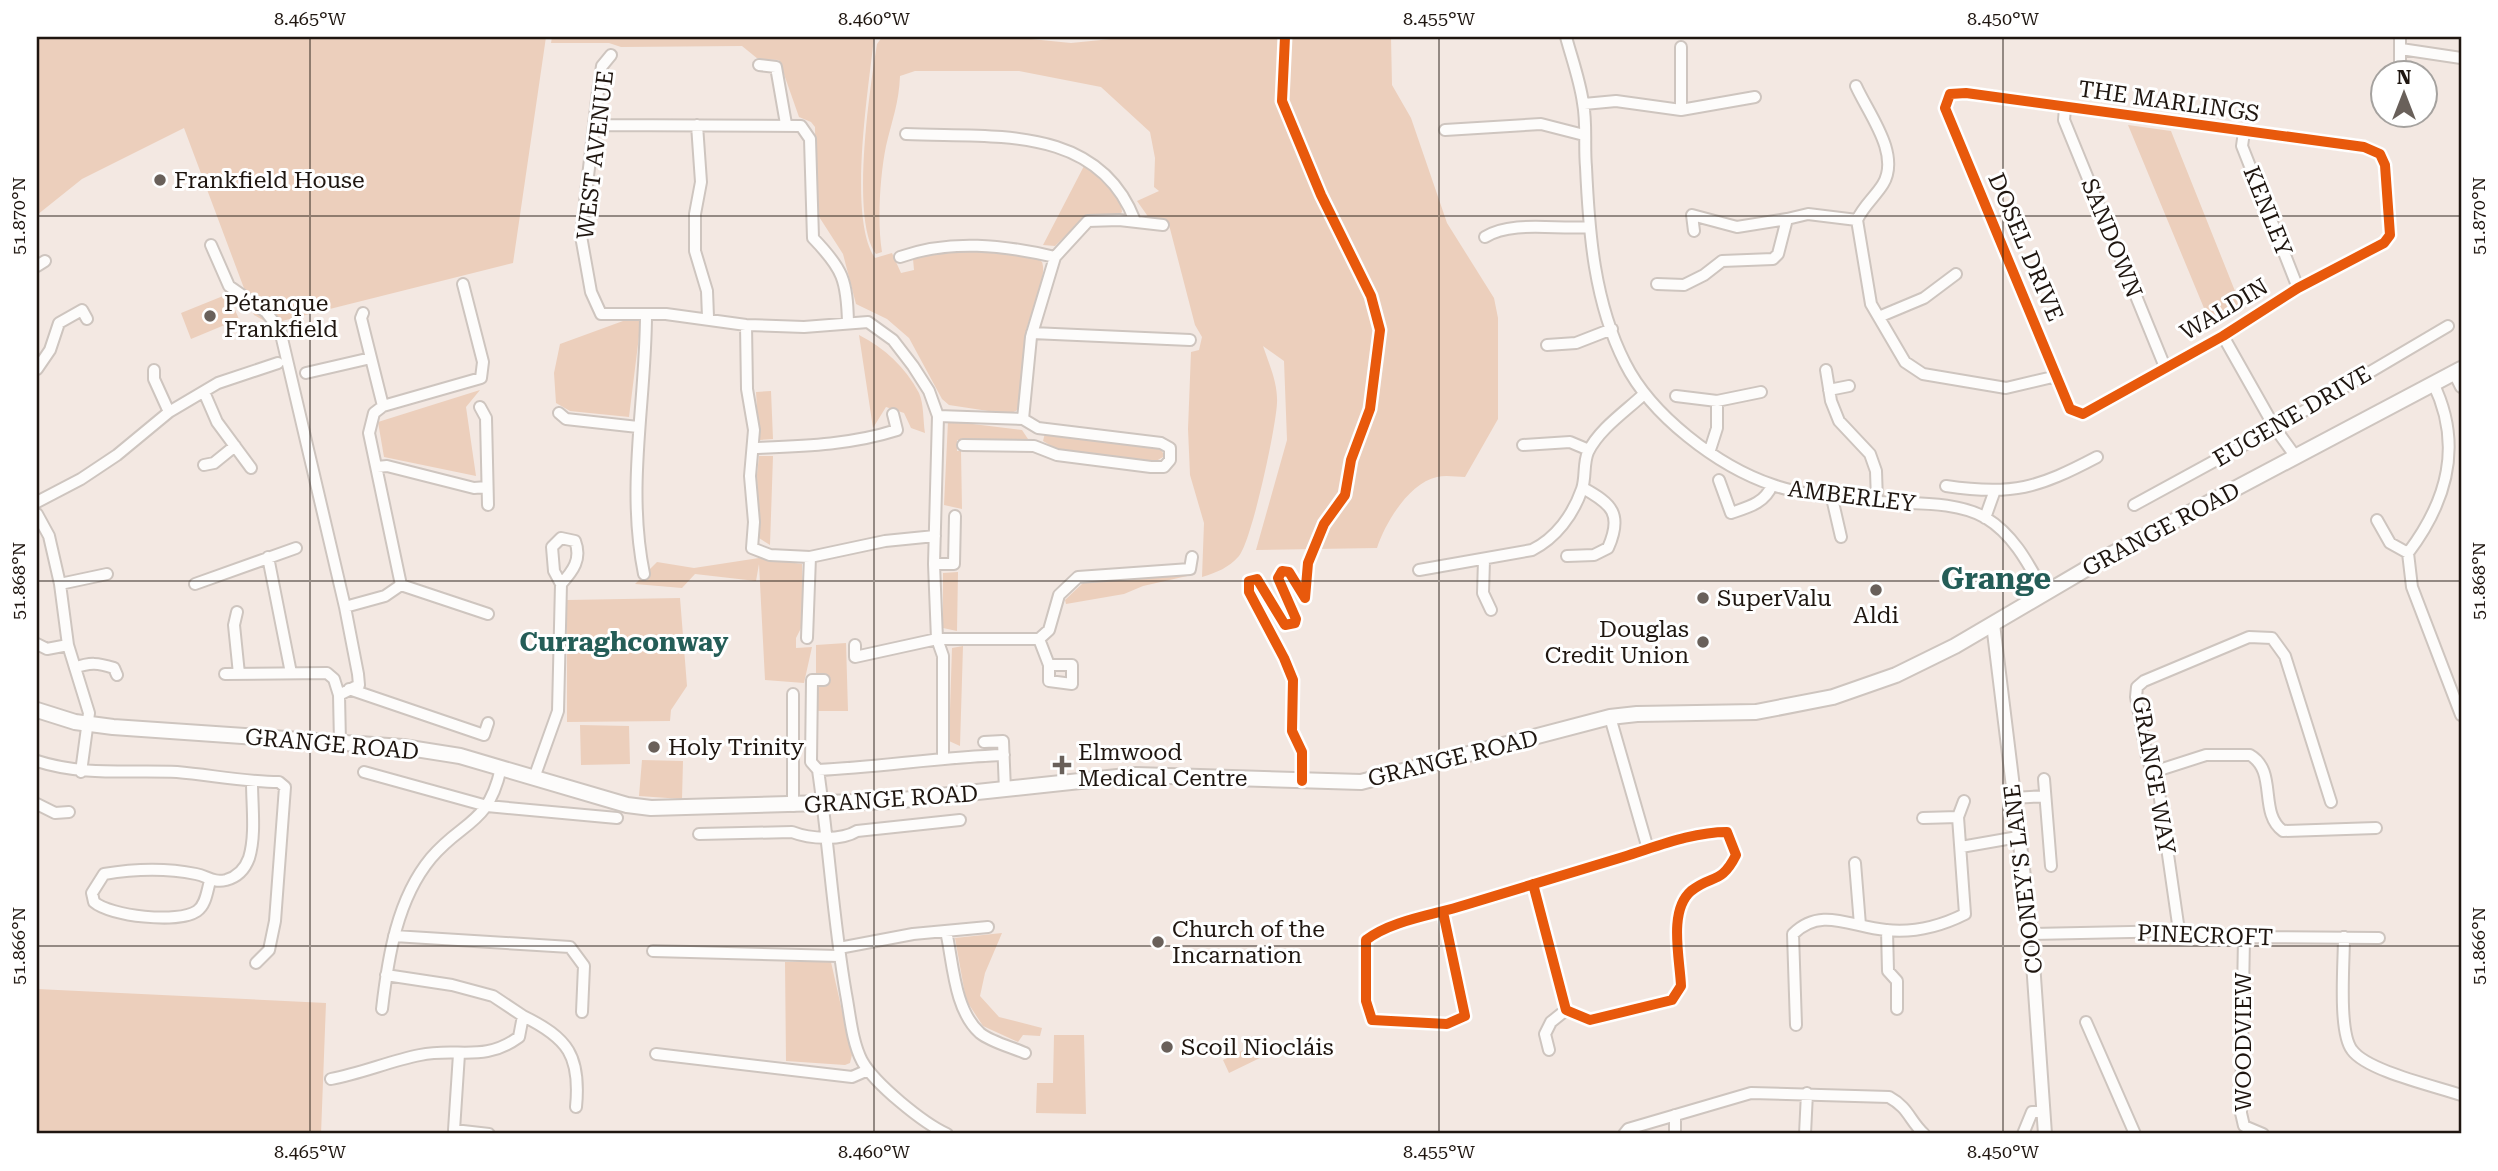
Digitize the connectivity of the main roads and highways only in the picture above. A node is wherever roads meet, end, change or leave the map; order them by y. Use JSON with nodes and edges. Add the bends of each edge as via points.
{"nodes":[{"id":1,"x":2458,"y":371,"type":"edge"},
{"id":2,"x":37,"y":710,"type":"edge"}],
"edges":[{"from":1,"to":2,"type":"main road","name":"GRANGE ROAD","via":[[1896,674],[1833,697],[1756,712],[1610,717],[1361,782],[1166,774],[793,806],[651,808],[460,756],[403,747],[88,724]]}]}
